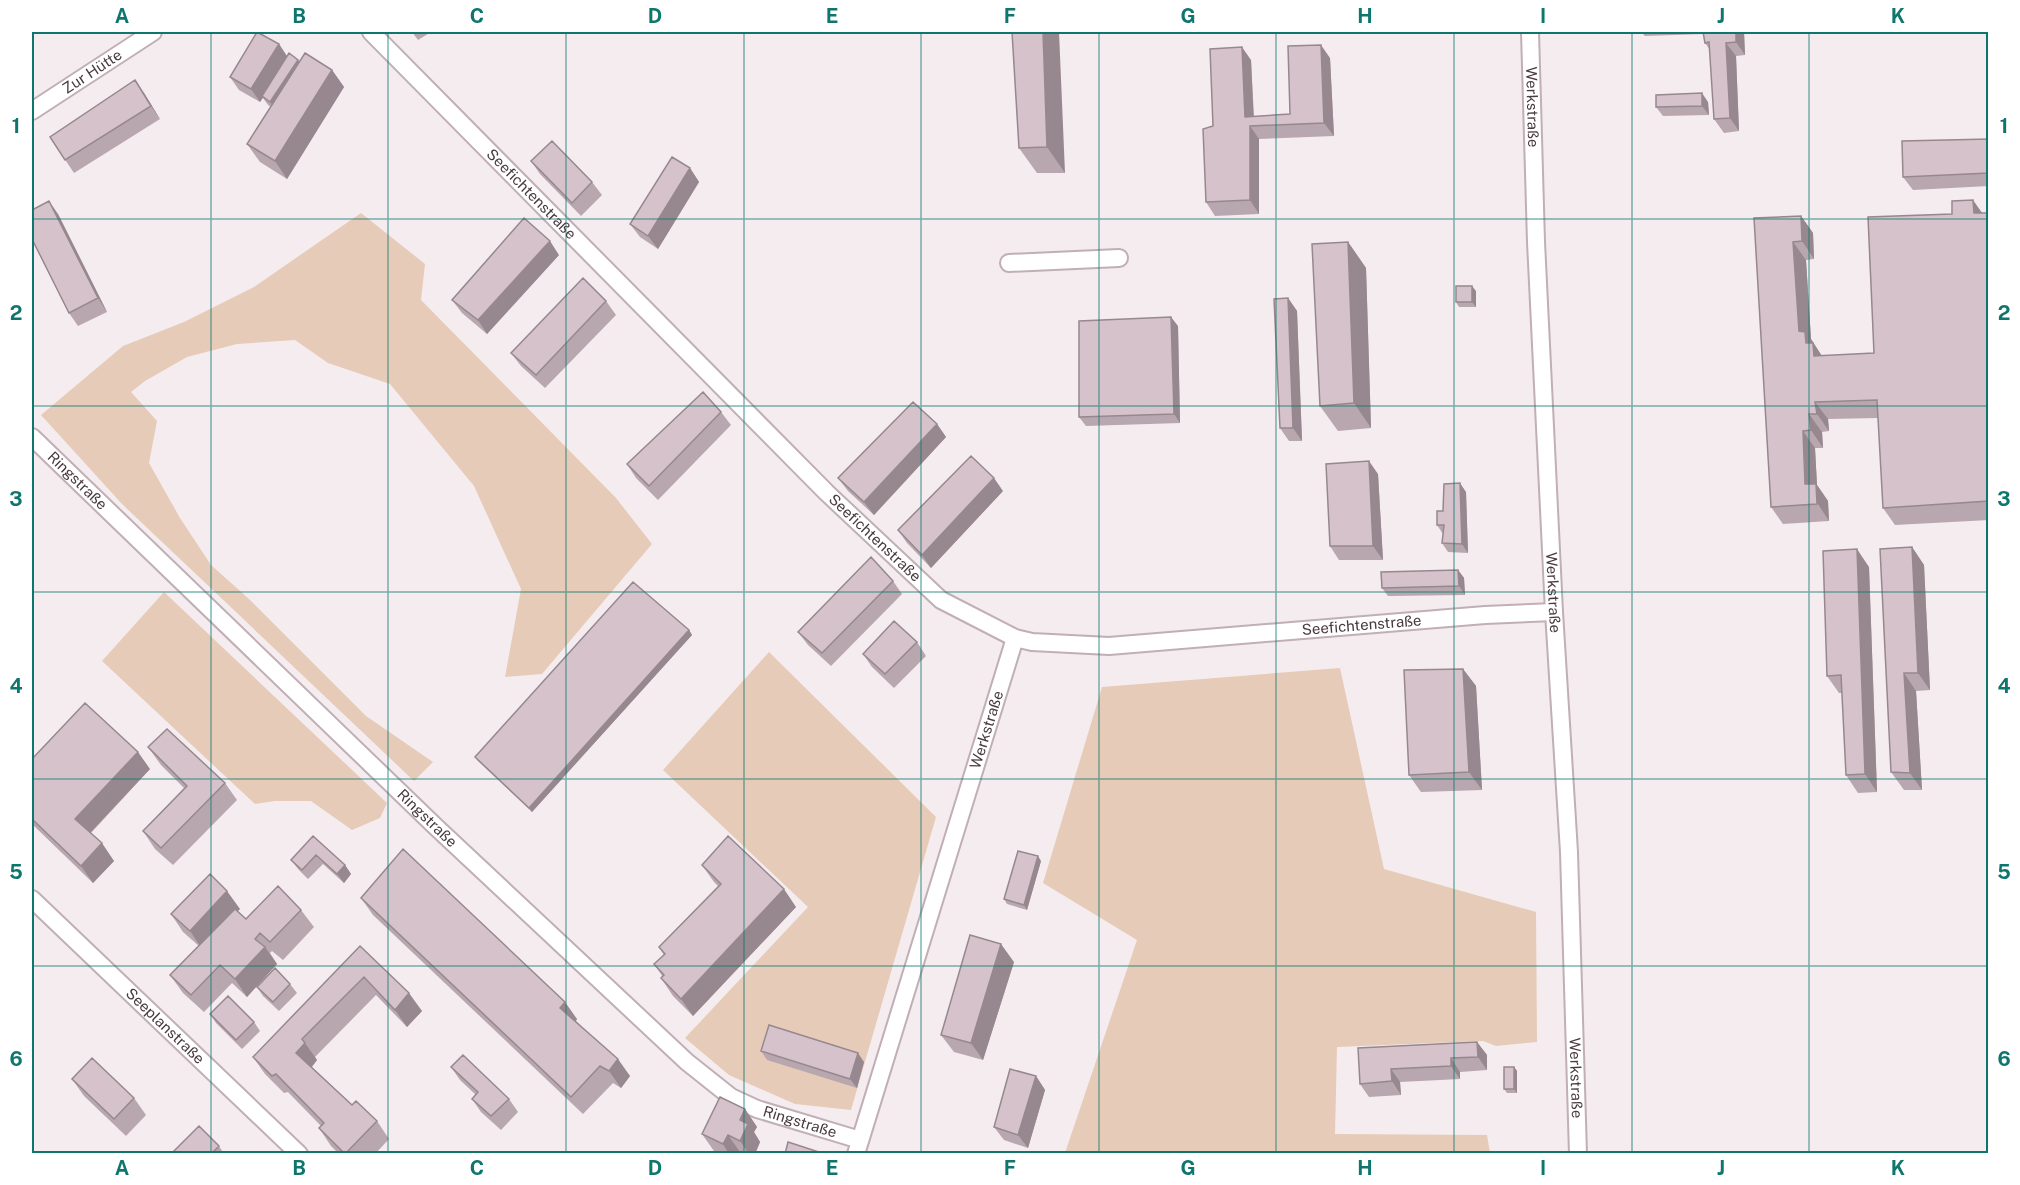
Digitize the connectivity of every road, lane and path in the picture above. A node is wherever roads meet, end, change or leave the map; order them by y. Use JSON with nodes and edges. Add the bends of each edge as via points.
{"nodes":[{"id":1,"x":153,"y":32,"type":"edge"},
{"id":2,"x":371,"y":32,"type":"edge"},
{"id":3,"x":1530,"y":32,"type":"edge"},
{"id":4,"x":32,"y":111,"type":"edge"},
{"id":5,"x":1119,"y":258,"type":"dead end"},
{"id":6,"x":1009,"y":263,"type":"dead end"},
{"id":7,"x":32,"y":437,"type":"edge"},
{"id":8,"x":1554,"y":612,"type":"junction"},
{"id":9,"x":1015,"y":638,"type":"junction"},
{"id":10,"x":957,"y":821,"type":"joint"},
{"id":11,"x":32,"y":899,"type":"edge"},
{"id":12,"x":858,"y":1147,"type":"edge"},
{"id":13,"x":299,"y":1154,"type":"edge"},
{"id":14,"x":1578,"y":1154,"type":"edge"}],
"edges":[{"from":1,"to":4,"type":"street","name":"Zur Hütte"},
{"from":2,"to":9,"type":"street","name":"Seefichtenstraße","via":[[827,494],[941,600]]},
{"from":3,"to":8,"type":"street","name":"Werkstraße"},
{"from":5,"to":6,"type":"street"},
{"from":7,"to":12,"type":"street","name":"Ringstraße","via":[[436,827],[687,1062],[731,1097]]},
{"from":8,"to":9,"type":"street","name":"Seefichtenstraße","via":[[1109,646]]},
{"from":8,"to":14,"type":"street","name":"Werkstraße","via":[[1569,852]]},
{"from":9,"to":10,"type":"street","name":"Werkstraße"},
{"from":10,"to":12,"type":"street","name":"Ringstraße"},
{"from":11,"to":13,"type":"street","name":"Seeplanstraße"}]}
